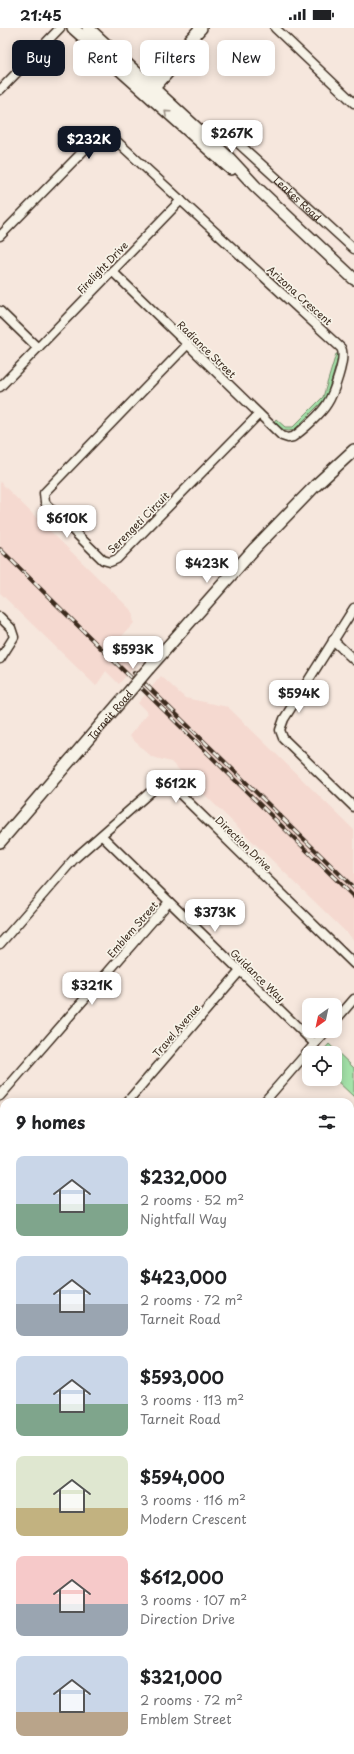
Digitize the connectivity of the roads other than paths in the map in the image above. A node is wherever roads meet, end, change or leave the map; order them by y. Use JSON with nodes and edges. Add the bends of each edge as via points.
{"nodes":[{"id":1,"x":60,"y":28,"type":"edge"},
{"id":2,"x":73,"y":28,"type":"edge"},
{"id":3,"x":88,"y":28,"type":"edge"},
{"id":4,"x":200,"y":28,"type":"edge"},
{"id":5,"x":275,"y":28,"type":"edge"},
{"id":6,"x":147,"y":88,"type":"junction"},
{"id":7,"x":0,"y":90,"type":"edge"},
{"id":8,"x":354,"y":103,"type":"edge"},
{"id":9,"x":201,"y":131,"type":"junction"},
{"id":10,"x":254,"y":186,"type":"junction"},
{"id":11,"x":181,"y":200,"type":"junction"},
{"id":12,"x":0,"y":236,"type":"edge"},
{"id":13,"x":354,"y":249,"type":"edge"},
{"id":14,"x":112,"y":271,"type":"junction"},
{"id":15,"x":354,"y":279,"type":"edge"},
{"id":16,"x":0,"y":311,"type":"edge"},
{"id":17,"x":188,"y":344,"type":"junction"},
{"id":18,"x":38,"y":348,"type":"junction"},
{"id":19,"x":0,"y":387,"type":"edge"},
{"id":20,"x":258,"y":414,"type":"junction"},
{"id":21,"x":290,"y":438,"type":"joint"},
{"id":22,"x":354,"y":450,"type":"edge"},
{"id":23,"x":354,"y":608,"type":"edge"},
{"id":24,"x":0,"y":617,"type":"edge"},
{"id":25,"x":333,"y":640,"type":"junction"},
{"id":26,"x":0,"y":659,"type":"edge"},
{"id":27,"x":354,"y":660,"type":"edge"},
{"id":28,"x":354,"y":808,"type":"edge"},
{"id":29,"x":102,"y":836,"type":"junction"},
{"id":30,"x":0,"y":842,"type":"edge"},
{"id":31,"x":169,"y":902,"type":"junction"},
{"id":32,"x":0,"y":944,"type":"edge"},
{"id":33,"x":354,"y":964,"type":"edge"},
{"id":34,"x":240,"y":971,"type":"junction"},
{"id":35,"x":354,"y":999,"type":"edge"},
{"id":36,"x":342,"y":1013,"type":"edge"},
{"id":37,"x":320,"y":1038,"type":"edge"},
{"id":38,"x":315,"y":1044,"type":"junction"},
{"id":39,"x":0,"y":1096,"type":"edge"},
{"id":40,"x":130,"y":1098,"type":"edge"},
{"id":41,"x":268,"y":1098,"type":"edge"}],
"edges":[{"from":1,"to":7,"type":"street"},
{"from":2,"to":6,"type":"street","name":"Leakes Road"},
{"from":3,"to":6,"type":"street","name":"Leakes Road"},
{"from":4,"to":6,"type":"street"},
{"from":5,"to":8,"type":"street"},
{"from":6,"to":9,"type":"street","name":"Leakes Road"},
{"from":10,"to":6,"type":"street","name":"Leakes Road","one_way":true,"via":[[221,161]]},
{"from":9,"to":10,"type":"street","name":"Leakes Road"},
{"from":9,"to":13,"type":"street","name":"Leakes Road","via":[[226,132]]},
{"from":10,"to":15,"type":"street","name":"Leakes Road"},
{"from":11,"to":12,"type":"street","via":[[112,137],[103,134],[97,137]]},
{"from":11,"to":14,"type":"street","name":"Firelight Drive"},
{"from":11,"to":21,"type":"street","name":"Arizona Crescent","via":[[343,351],[344,357],[326,406]]},
{"from":14,"to":17,"type":"street","name":"Radiance Street"},
{"from":14,"to":18,"type":"street","name":"Firelight Drive"},
{"from":16,"to":18,"type":"street"},
{"from":17,"to":20,"type":"street","name":"Radiance Street"},
{"from":17,"to":20,"type":"street","name":"Serengeti Circuit","via":[[44,493],[47,505],[106,562],[117,559]]},
{"from":18,"to":19,"type":"street","name":"Firelight Drive"},
{"from":20,"to":21,"type":"street","name":"Radiance Street","via":[[280,434]]},
{"from":22,"to":30,"type":"street","name":"Tarneit Road","bridge":true,"via":[[255,548]]},
{"from":23,"to":25,"type":"street"},
{"from":24,"to":26,"type":"street","via":[[11,628],[14,637]]},
{"from":25,"to":27,"type":"street"},
{"from":25,"to":28,"type":"street","via":[[284,719],[280,733]]},
{"from":29,"to":31,"type":"street","name":"Guidance Way"},
{"from":29,"to":32,"type":"street","name":"Direction Drive","via":[[74,859]]},
{"from":29,"to":33,"type":"street","name":"Direction Drive","via":[[158,786],[170,785]]},
{"from":31,"to":34,"type":"street","name":"Guidance Way"},
{"from":31,"to":39,"type":"street","name":"Emblem Street"},
{"from":34,"to":38,"type":"street","name":"Guidance Way"},
{"from":34,"to":40,"type":"street","name":"Travel Avenue"},
{"from":35,"to":36,"type":"street"},
{"from":37,"to":38,"type":"street"},
{"from":38,"to":41,"type":"street"}]}
